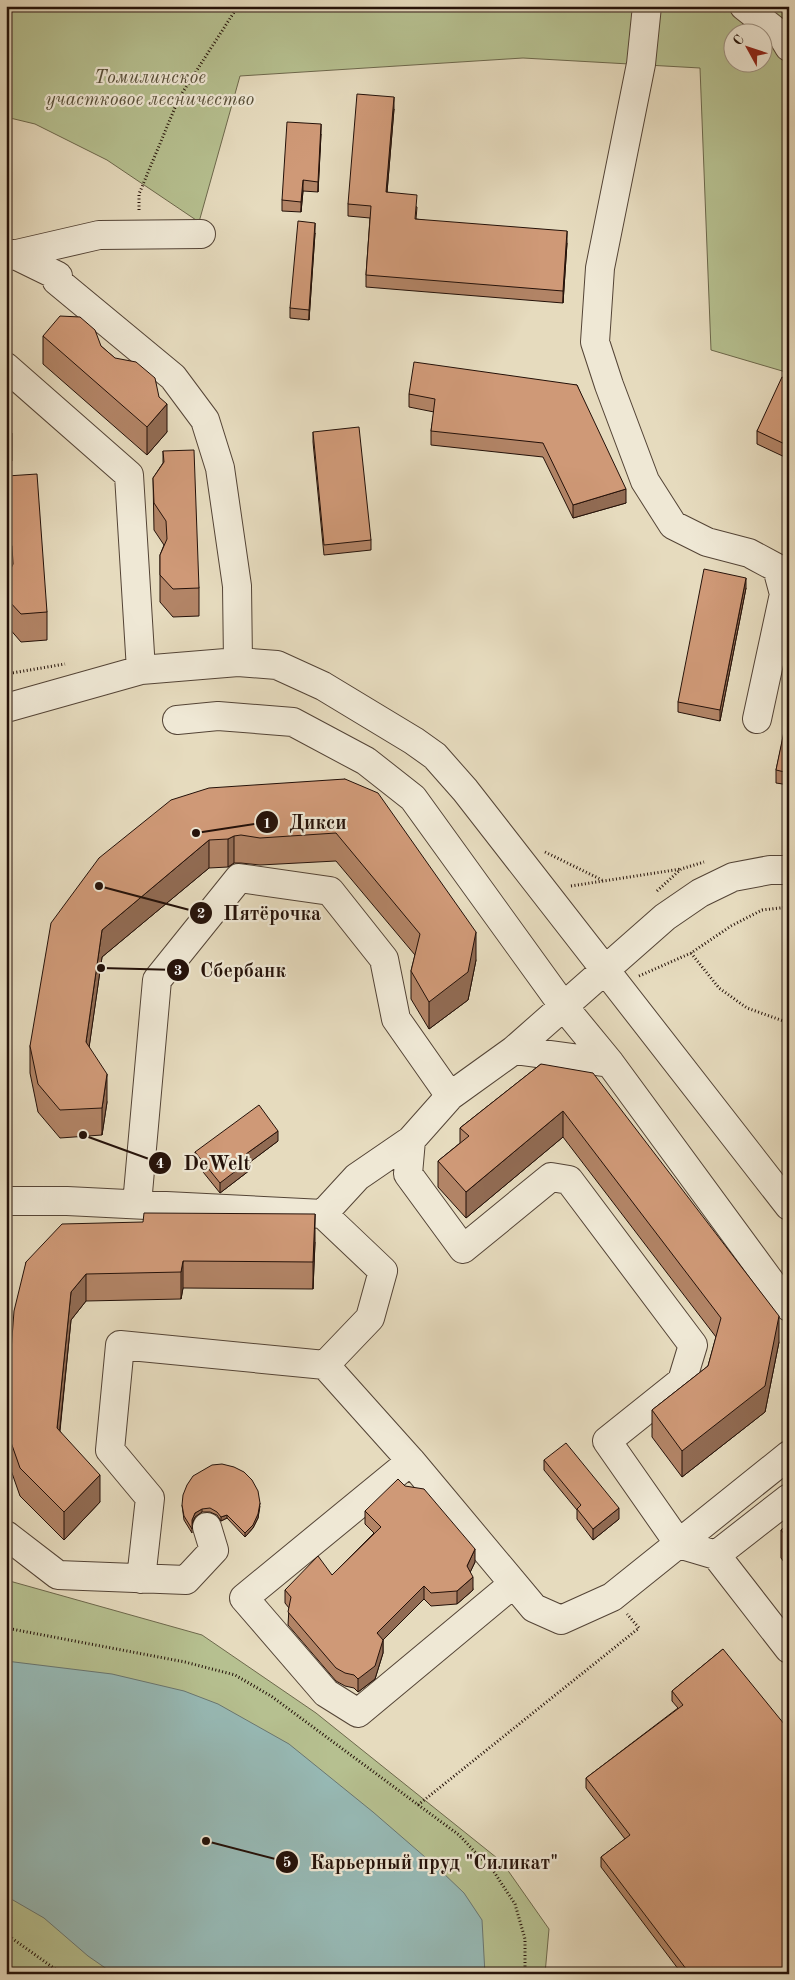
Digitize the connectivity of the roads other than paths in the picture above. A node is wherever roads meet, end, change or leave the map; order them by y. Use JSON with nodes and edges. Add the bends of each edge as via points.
{"nodes":[{"id":1,"x":647,"y":6,"type":"edge"},
{"id":2,"x":744,"y":6,"type":"edge"},
{"id":3,"x":789,"y":47,"type":"edge"},
{"id":4,"x":201,"y":234,"type":"dead end"},
{"id":5,"x":9,"y":255,"type":"edge"},
{"id":6,"x":6,"y":367,"type":"edge"},
{"id":7,"x":238,"y":662,"type":"junction"},
{"id":8,"x":140,"y":670,"type":"junction"},
{"id":9,"x":6,"y":708,"type":"edge"},
{"id":10,"x":758,"y":719,"type":"dead end"},
{"id":11,"x":177,"y":720,"type":"dead end"},
{"id":12,"x":789,"y":870,"type":"edge"},
{"id":13,"x":612,"y":979,"type":"junction"},
{"id":14,"x":564,"y":1007,"type":"junction"},
{"id":15,"x":514,"y":1050,"type":"junction"},
{"id":16,"x":610,"y":1063,"type":"junction"},
{"id":17,"x":450,"y":1096,"type":"junction"},
{"id":18,"x":411,"y":1140,"type":"junction"},
{"id":19,"x":6,"y":1200,"type":"edge"},
{"id":20,"x":137,"y":1204,"type":"junction"},
{"id":21,"x":789,"y":1206,"type":"edge"},
{"id":22,"x":323,"y":1214,"type":"junction"},
{"id":23,"x":789,"y":1307,"type":"edge"},
{"id":24,"x":324,"y":1365,"type":"junction"},
{"id":25,"x":789,"y":1455,"type":"edge"},
{"id":26,"x":411,"y":1460,"type":"junction"},
{"id":27,"x":789,"y":1498,"type":"edge"},
{"id":28,"x":207,"y":1527,"type":"dead end"},
{"id":29,"x":6,"y":1535,"type":"edge"},
{"id":30,"x":679,"y":1544,"type":"junction"},
{"id":31,"x":716,"y":1555,"type":"junction"},
{"id":32,"x":141,"y":1579,"type":"junction"},
{"id":33,"x":512,"y":1584,"type":"junction"},
{"id":34,"x":789,"y":1649,"type":"edge"}],
"edges":[{"from":1,"to":10,"type":"street","via":[[642,64],[600,268],[596,342],[609,386],[646,481],[673,525],[707,542],[749,553],[777,568],[784,594]]},
{"from":2,"to":3,"type":"street","via":[[783,38]]},
{"from":4,"to":5,"type":"street","via":[[98,235]]},
{"from":5,"to":7,"type":"street","via":[[58,276],[57,281],[173,377],[205,420],[220,468],[237,586]]},
{"from":6,"to":8,"type":"street","via":[[129,475]]},
{"from":7,"to":8,"type":"street"},
{"from":7,"to":13,"type":"street","via":[[277,666],[323,686],[434,756],[465,790]]},
{"from":8,"to":9,"type":"street"},
{"from":11,"to":14,"type":"street","via":[[218,716],[293,722],[366,761],[413,798]]},
{"from":12,"to":13,"type":"street","via":[[733,877],[700,893],[665,917]]},
{"from":13,"to":14,"type":"street"},
{"from":13,"to":21,"type":"street"},
{"from":14,"to":15,"type":"street"},
{"from":14,"to":16,"type":"street"},
{"from":15,"to":16,"type":"street"},
{"from":15,"to":17,"type":"street"},
{"from":16,"to":23,"type":"street"},
{"from":17,"to":18,"type":"street"},
{"from":17,"to":20,"type":"street","via":[[396,1019],[384,959],[330,891],[239,878],[157,980]]},
{"from":18,"to":22,"type":"street","via":[[358,1177]]},
{"from":18,"to":30,"type":"street","via":[[408,1174],[463,1249],[551,1178],[569,1180],[693,1345],[682,1381],[607,1441]]},
{"from":19,"to":20,"type":"street"},
{"from":20,"to":22,"type":"street"},
{"from":22,"to":24,"type":"street","via":[[383,1271],[370,1318]]},
{"from":24,"to":26,"type":"street"},
{"from":24,"to":32,"type":"street","via":[[120,1345],[110,1450],[150,1498]]},
{"from":25,"to":30,"type":"street"},
{"from":26,"to":33,"type":"street"},
{"from":26,"to":33,"type":"street","via":[[244,1598],[326,1693],[358,1713]]},
{"from":27,"to":31,"type":"street"},
{"from":28,"to":32,"type":"street","via":[[214,1550],[186,1580]]},
{"from":29,"to":32,"type":"street","via":[[58,1575]]},
{"from":30,"to":31,"type":"street"},
{"from":30,"to":33,"type":"street","via":[[612,1597],[561,1620],[534,1608]]},
{"from":31,"to":34,"type":"street"}]}
